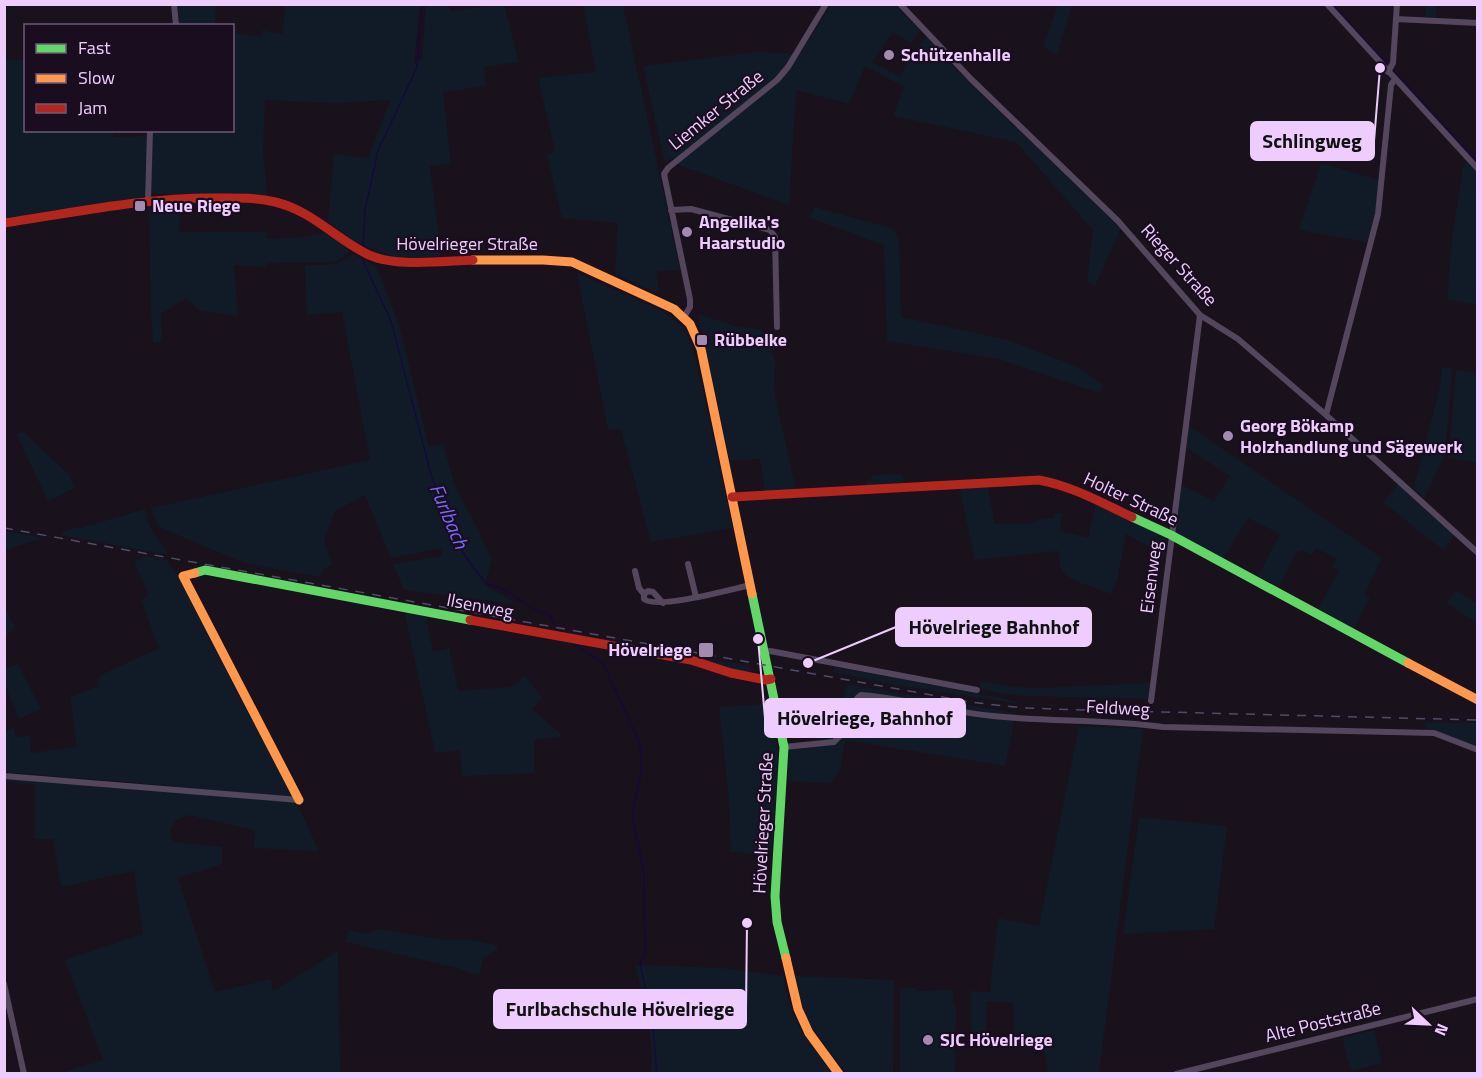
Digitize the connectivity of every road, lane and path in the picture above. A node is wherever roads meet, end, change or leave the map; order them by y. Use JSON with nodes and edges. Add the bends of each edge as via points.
{"nodes":[{"id":1,"x":174,"y":4,"type":"edge"},
{"id":2,"x":826,"y":4,"type":"edge"},
{"id":3,"x":900,"y":4,"type":"edge"},
{"id":4,"x":1327,"y":4,"type":"edge"},
{"id":5,"x":1397,"y":4,"type":"edge"},
{"id":6,"x":1396,"y":19,"type":"junction"},
{"id":7,"x":1478,"y":23,"type":"edge"},
{"id":8,"x":176,"y":24,"type":"edge"},
{"id":9,"x":1388,"y":72,"type":"junction"},
{"id":10,"x":1395,"y":79,"type":"junction"},
{"id":11,"x":150,"y":132,"type":"edge"},
{"id":12,"x":1478,"y":169,"type":"edge"},
{"id":13,"x":148,"y":201,"type":"junction"},
{"id":14,"x":671,"y":210,"type":"junction"},
{"id":15,"x":4,"y":223,"type":"edge"},
{"id":16,"x":1200,"y":315,"type":"junction"},
{"id":17,"x":684,"y":317,"type":"junction"},
{"id":18,"x":777,"y":327,"type":"dead end"},
{"id":19,"x":1326,"y":415,"type":"junction"},
{"id":20,"x":732,"y":494,"type":"junction"},
{"id":21,"x":1171,"y":535,"type":"junction"},
{"id":22,"x":1478,"y":553,"type":"edge"},
{"id":23,"x":688,"y":564,"type":"dead end"},
{"id":24,"x":635,"y":571,"type":"dead end"},
{"id":25,"x":750,"y":585,"type":"junction"},
{"id":26,"x":696,"y":597,"type":"junction"},
{"id":27,"x":765,"y":652,"type":"junction"},
{"id":28,"x":771,"y":679,"type":"junction"},
{"id":29,"x":977,"y":690,"type":"dead end"},
{"id":30,"x":1478,"y":700,"type":"edge"},
{"id":31,"x":1151,"y":701,"type":"dead end"},
{"id":32,"x":784,"y":747,"type":"junction"},
{"id":33,"x":1478,"y":750,"type":"edge"},
{"id":34,"x":4,"y":776,"type":"edge"},
{"id":35,"x":299,"y":800,"type":"joint"},
{"id":36,"x":4,"y":984,"type":"edge"},
{"id":37,"x":1478,"y":999,"type":"edge"},
{"id":38,"x":24,"y":1074,"type":"edge"},
{"id":39,"x":839,"y":1074,"type":"edge"},
{"id":40,"x":1176,"y":1074,"type":"edge"}],
"edges":[{"from":1,"to":8,"type":"street"},
{"from":2,"to":14,"type":"street","name":"Liemker Straße","via":[[777,80],[668,168],[664,174]]},
{"from":3,"to":16,"type":"street","name":"Rieger Straße","via":[[971,79],[1118,221]]},
{"from":4,"to":9,"type":"street"},
{"from":5,"to":6,"type":"street"},
{"from":6,"to":7,"type":"street"},
{"from":6,"to":9,"type":"street","via":[[1393,63]]},
{"from":9,"to":10,"type":"street"},
{"from":10,"to":12,"type":"street"},
{"from":10,"to":19,"type":"street","via":[[1391,85],[1378,214]]},
{"from":11,"to":13,"type":"street"},
{"from":13,"to":15,"type":"street","name":"Hövelrieger Straße"},
{"from":13,"to":17,"type":"street","name":"Hövelrieger Straße","via":[[183,198],[283,203],[364,252],[387,260],[572,262],[662,302]]},
{"from":14,"to":17,"type":"street","name":"Liemker Straße","via":[[690,299]]},
{"from":14,"to":18,"type":"street","via":[[691,209],[774,233]]},
{"from":16,"to":19,"type":"street","name":"Rieger Straße","via":[[1238,339]]},
{"from":16,"to":21,"type":"street","name":"Eisenweg"},
{"from":17,"to":20,"type":"street","name":"Hövelrieger Straße","via":[[701,349]]},
{"from":19,"to":22,"type":"street","name":"Rieger Straße"},
{"from":20,"to":21,"type":"street","name":"Holter Straße","via":[[1040,480],[1072,489]]},
{"from":20,"to":25,"type":"street","name":"Hövelrieger Straße"},
{"from":21,"to":30,"type":"street","name":"Holter Straße"},
{"from":21,"to":31,"type":"street","name":"Eisenweg"},
{"from":23,"to":26,"type":"street"},
{"from":24,"to":26,"type":"street","via":[[647,602]]},
{"from":25,"to":26,"type":"street"},
{"from":25,"to":27,"type":"street","name":"Hövelrieger Straße"},
{"from":27,"to":28,"type":"street","name":"Hövelrieger Straße"},
{"from":27,"to":29,"type":"street"},
{"from":28,"to":32,"type":"street","name":"Hövelrieger Straße"},
{"from":28,"to":35,"type":"street","name":"Ilsenweg","via":[[731,674],[691,660],[210,571],[183,576]]},
{"from":32,"to":33,"type":"street","name":"Feldweg","via":[[834,742],[845,728],[854,700],[861,695],[1044,721],[1434,733]]},
{"from":32,"to":39,"type":"street","name":"Hövelrieger Straße","via":[[777,922],[802,1021]]},
{"from":34,"to":35,"type":"street"},
{"from":36,"to":38,"type":"street"},
{"from":37,"to":40,"type":"street","name":"Alte Poststraße"}]}
